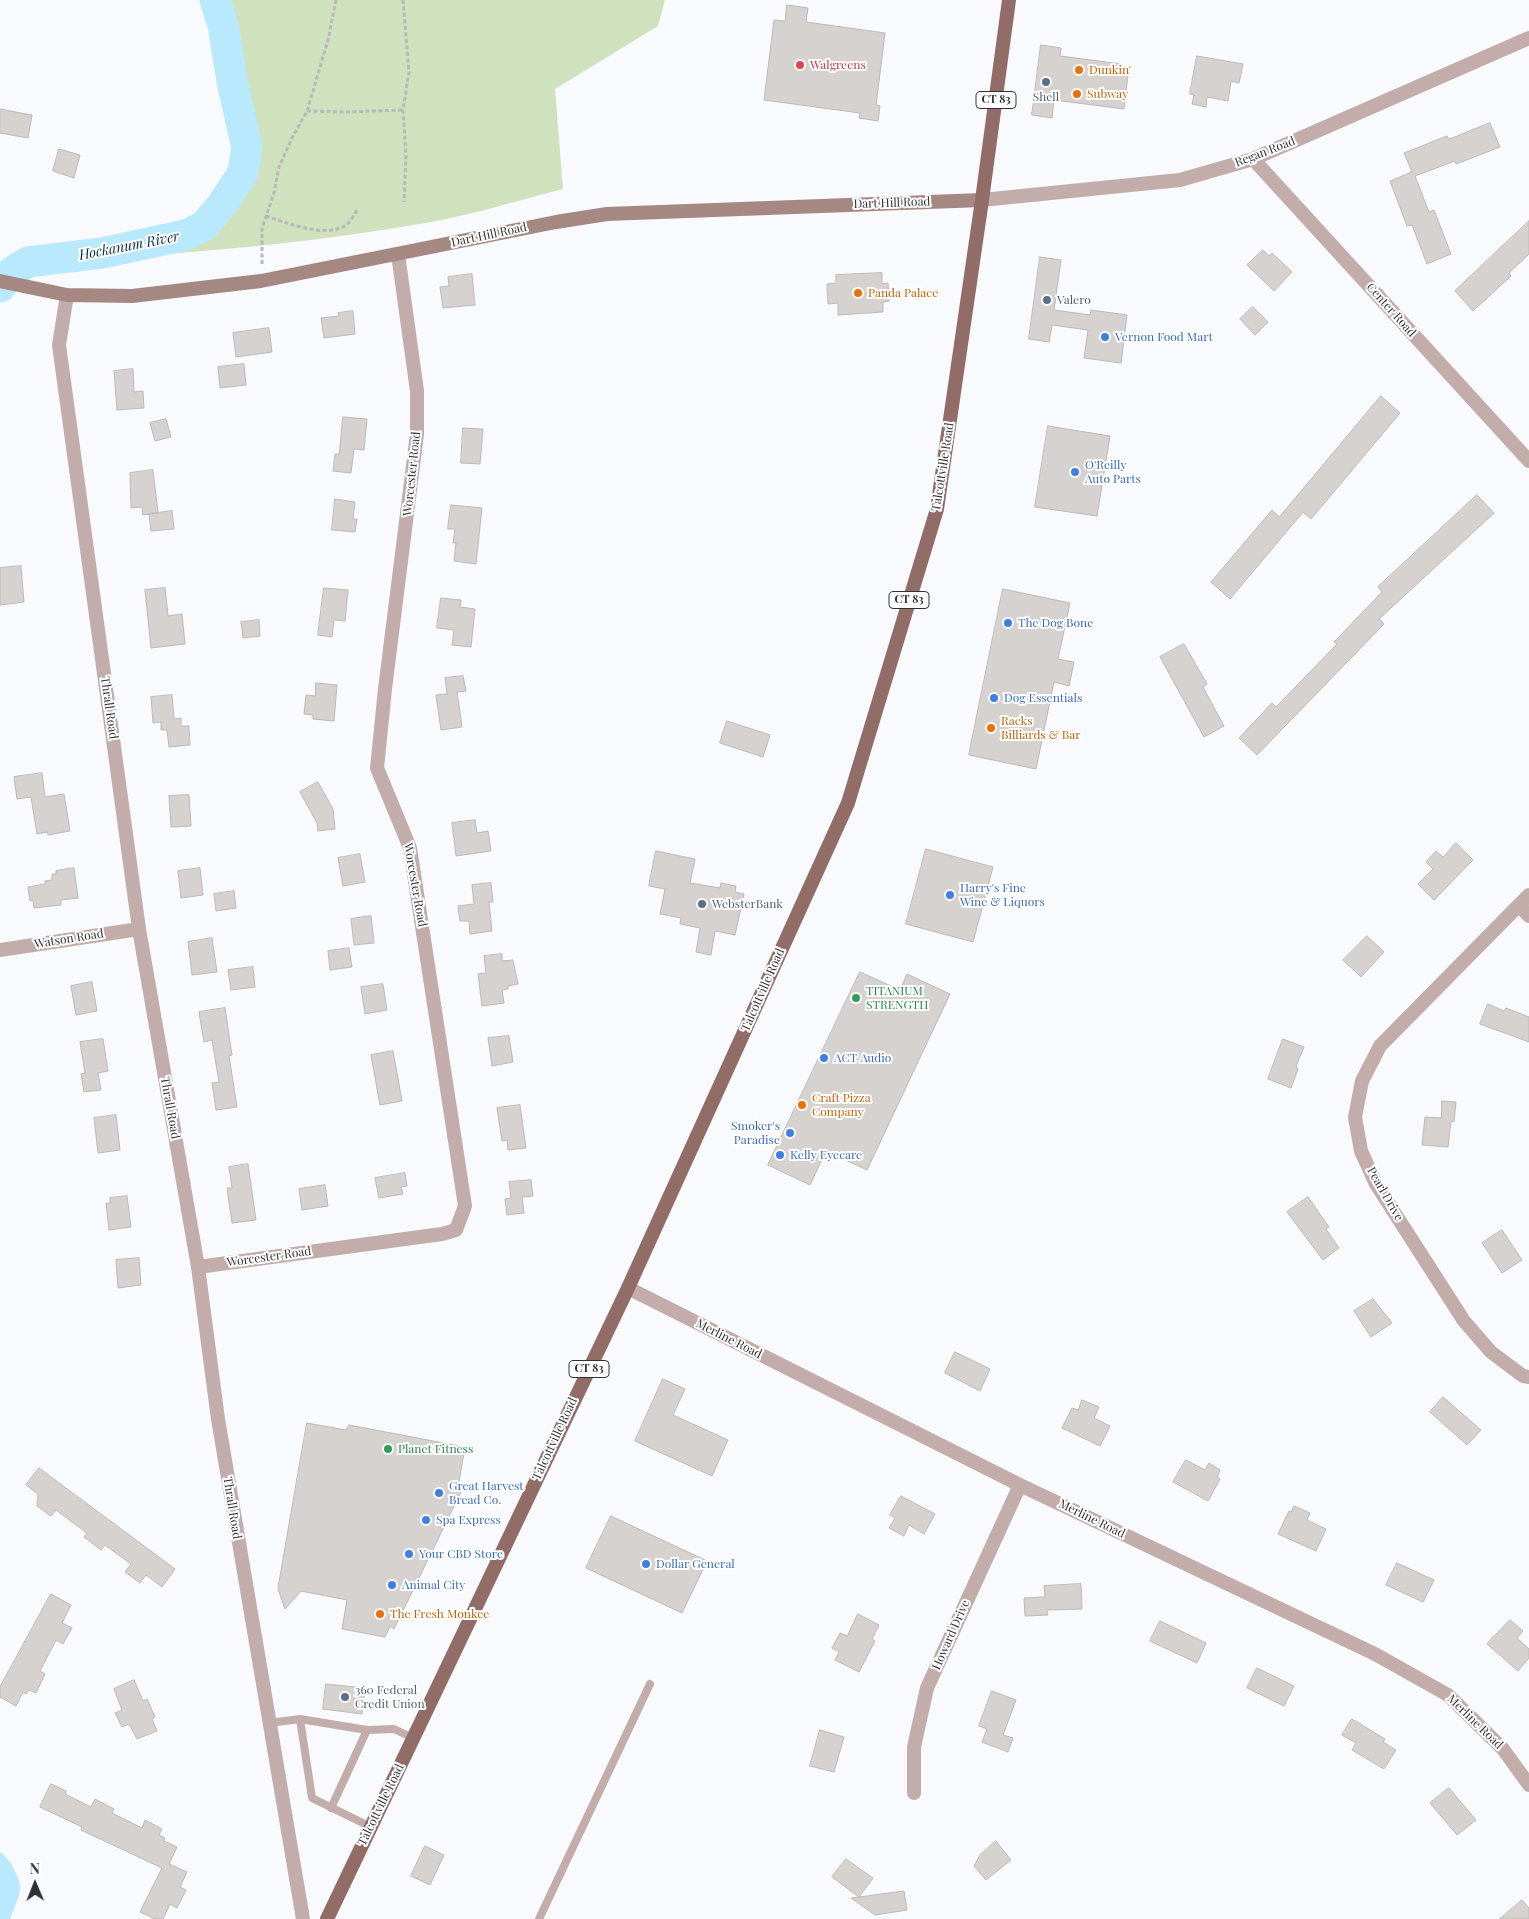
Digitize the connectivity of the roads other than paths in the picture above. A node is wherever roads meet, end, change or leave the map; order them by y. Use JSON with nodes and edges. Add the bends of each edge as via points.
{"nodes":[{"id":1,"x":1009,"y":0,"type":"edge"},
{"id":2,"x":1529,"y":38,"type":"edge"},
{"id":3,"x":1253,"y":159,"type":"junction"},
{"id":4,"x":982,"y":200,"type":"junction"},
{"id":5,"x":398,"y":254,"type":"junction"},
{"id":6,"x":0,"y":281,"type":"edge"},
{"id":7,"x":68,"y":295,"type":"junction"},
{"id":8,"x":1529,"y":461,"type":"edge"},
{"id":9,"x":1529,"y":895,"type":"edge"},
{"id":10,"x":1519,"y":905,"type":"junction"},
{"id":11,"x":1529,"y":916,"type":"edge"},
{"id":12,"x":139,"y":928,"type":"junction"},
{"id":13,"x":0,"y":950,"type":"edge"},
{"id":14,"x":198,"y":1267,"type":"junction"},
{"id":15,"x":628,"y":1288,"type":"junction"},
{"id":16,"x":1529,"y":1377,"type":"edge"},
{"id":17,"x":1020,"y":1485,"type":"junction"},
{"id":18,"x":650,"y":1684,"type":"dead end"},
{"id":19,"x":300,"y":1719,"type":"junction"},
{"id":20,"x":269,"y":1723,"type":"junction"},
{"id":21,"x":367,"y":1730,"type":"junction"},
{"id":22,"x":413,"y":1738,"type":"junction"},
{"id":23,"x":1529,"y":1785,"type":"edge"},
{"id":24,"x":914,"y":1793,"type":"dead end"},
{"id":25,"x":331,"y":1808,"type":"junction"},
{"id":26,"x":371,"y":1827,"type":"junction"},
{"id":27,"x":303,"y":1919,"type":"edge"},
{"id":28,"x":327,"y":1919,"type":"edge"},
{"id":29,"x":539,"y":1919,"type":"edge"}],
"edges":[{"from":1,"to":4,"type":"main road","name":"Talcottville Road","number":"CT 83"},
{"from":2,"to":3,"type":"street","name":"Regan Road"},
{"from":3,"to":4,"type":"street","name":"Regan Road","via":[[1180,180]]},
{"from":3,"to":8,"type":"street","name":"Center Road"},
{"from":4,"to":5,"type":"main road","name":"Dart Hill Road","via":[[607,214]]},
{"from":4,"to":15,"type":"main road","name":"Talcottville Road","number":"CT 83","via":[[937,509],[848,803]]},
{"from":5,"to":7,"type":"main road","name":"Dart Hill Road","via":[[261,281],[132,296]]},
{"from":5,"to":14,"type":"street","name":"Worcester Road","via":[[417,390],[417,434],[377,768],[410,848],[465,1206],[456,1230],[442,1234]]},
{"from":6,"to":7,"type":"main road","name":"Dart Hill Road"},
{"from":7,"to":12,"type":"street","name":"Thrall Road","via":[[58,345]]},
{"from":9,"to":10,"type":"street","name":"Pearl Drive"},
{"from":10,"to":11,"type":"street"},
{"from":10,"to":16,"type":"street","name":"Pearl Drive","via":[[1380,1046],[1362,1081],[1355,1117],[1361,1151],[1376,1184],[1464,1321],[1491,1352]]},
{"from":12,"to":13,"type":"street","name":"Watson Road"},
{"from":12,"to":14,"type":"street","name":"Thrall Road"},
{"from":14,"to":20,"type":"street","name":"Thrall Road","via":[[219,1429]]},
{"from":15,"to":17,"type":"street","name":"Merline Road"},
{"from":15,"to":22,"type":"main road","name":"Talcottville Road","number":"CT 83"},
{"from":17,"to":23,"type":"street","name":"Merline Road","via":[[1375,1654],[1448,1694],[1503,1749]]},
{"from":17,"to":24,"type":"street","name":"Howard Drive","via":[[927,1688],[914,1747]]},
{"from":18,"to":29,"type":"lane"},
{"from":19,"to":20,"type":"lane"},
{"from":19,"to":21,"type":"lane"},
{"from":19,"to":25,"type":"lane","via":[[312,1798]]},
{"from":20,"to":27,"type":"street","name":"Thrall Road"},
{"from":21,"to":22,"type":"lane","via":[[394,1729]]},
{"from":21,"to":25,"type":"lane"},
{"from":22,"to":26,"type":"main road","name":"Talcottville Road","number":"CT 83"},
{"from":25,"to":26,"type":"lane"},
{"from":26,"to":28,"type":"main road","name":"Talcottville Road","number":"CT 83"}]}
